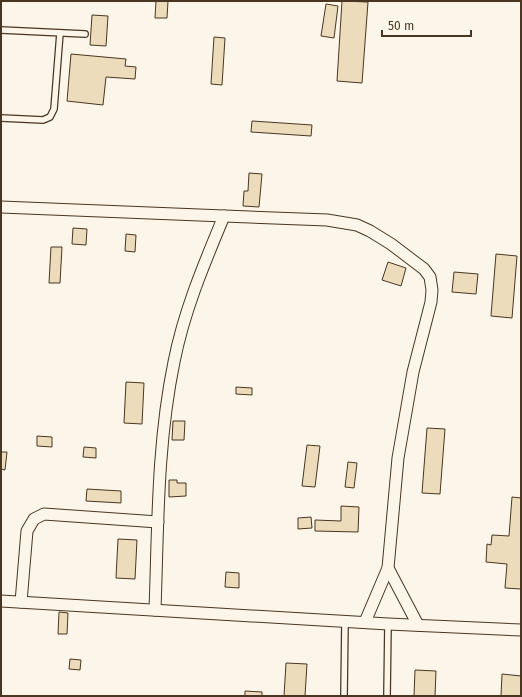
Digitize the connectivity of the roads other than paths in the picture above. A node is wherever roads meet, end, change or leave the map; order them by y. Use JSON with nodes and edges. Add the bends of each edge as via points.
{"nodes":[{"id":1,"x":1,"y":30,"type":"edge"},
{"id":2,"x":60,"y":33,"type":"junction"},
{"id":3,"x":85,"y":34,"type":"dead end"},
{"id":4,"x":1,"y":118,"type":"edge"},
{"id":5,"x":1,"y":207,"type":"edge"},
{"id":6,"x":224,"y":216,"type":"junction"},
{"id":7,"x":158,"y":522,"type":"junction"},
{"id":8,"x":388,"y":568,"type":"junction"},
{"id":9,"x":1,"y":601,"type":"edge"},
{"id":10,"x":21,"y":602,"type":"junction"},
{"id":11,"x":155,"y":610,"type":"junction"},
{"id":12,"x":345,"y":621,"type":"junction"},
{"id":13,"x":365,"y":622,"type":"junction"},
{"id":14,"x":388,"y":624,"type":"junction"},
{"id":15,"x":418,"y":625,"type":"junction"},
{"id":16,"x":521,"y":630,"type":"edge"},
{"id":17,"x":344,"y":696,"type":"edge"},
{"id":18,"x":387,"y":696,"type":"edge"}],
"edges":[{"from":1,"to":2,"type":"lane"},
{"from":2,"to":3,"type":"lane"},
{"from":2,"to":4,"type":"lane","via":[[54,110],[50,117],[43,120]]},
{"from":5,"to":6,"type":"street"},
{"from":6,"to":7,"type":"street","via":[[196,284],[180,335],[161,446]]},
{"from":6,"to":8,"type":"street","via":[[327,220],[358,225],[391,244],[424,269],[430,277],[431,302],[413,372],[398,458]]},
{"from":7,"to":10,"type":"street","via":[[44,514],[34,519],[27,530]]},
{"from":7,"to":11,"type":"street"},
{"from":8,"to":13,"type":"street"},
{"from":8,"to":15,"type":"street"},
{"from":9,"to":10,"type":"street"},
{"from":10,"to":11,"type":"street"},
{"from":11,"to":12,"type":"street"},
{"from":12,"to":13,"type":"street"},
{"from":12,"to":17,"type":"lane"},
{"from":13,"to":14,"type":"street"},
{"from":14,"to":15,"type":"street"},
{"from":14,"to":18,"type":"lane"},
{"from":15,"to":16,"type":"street"}]}
